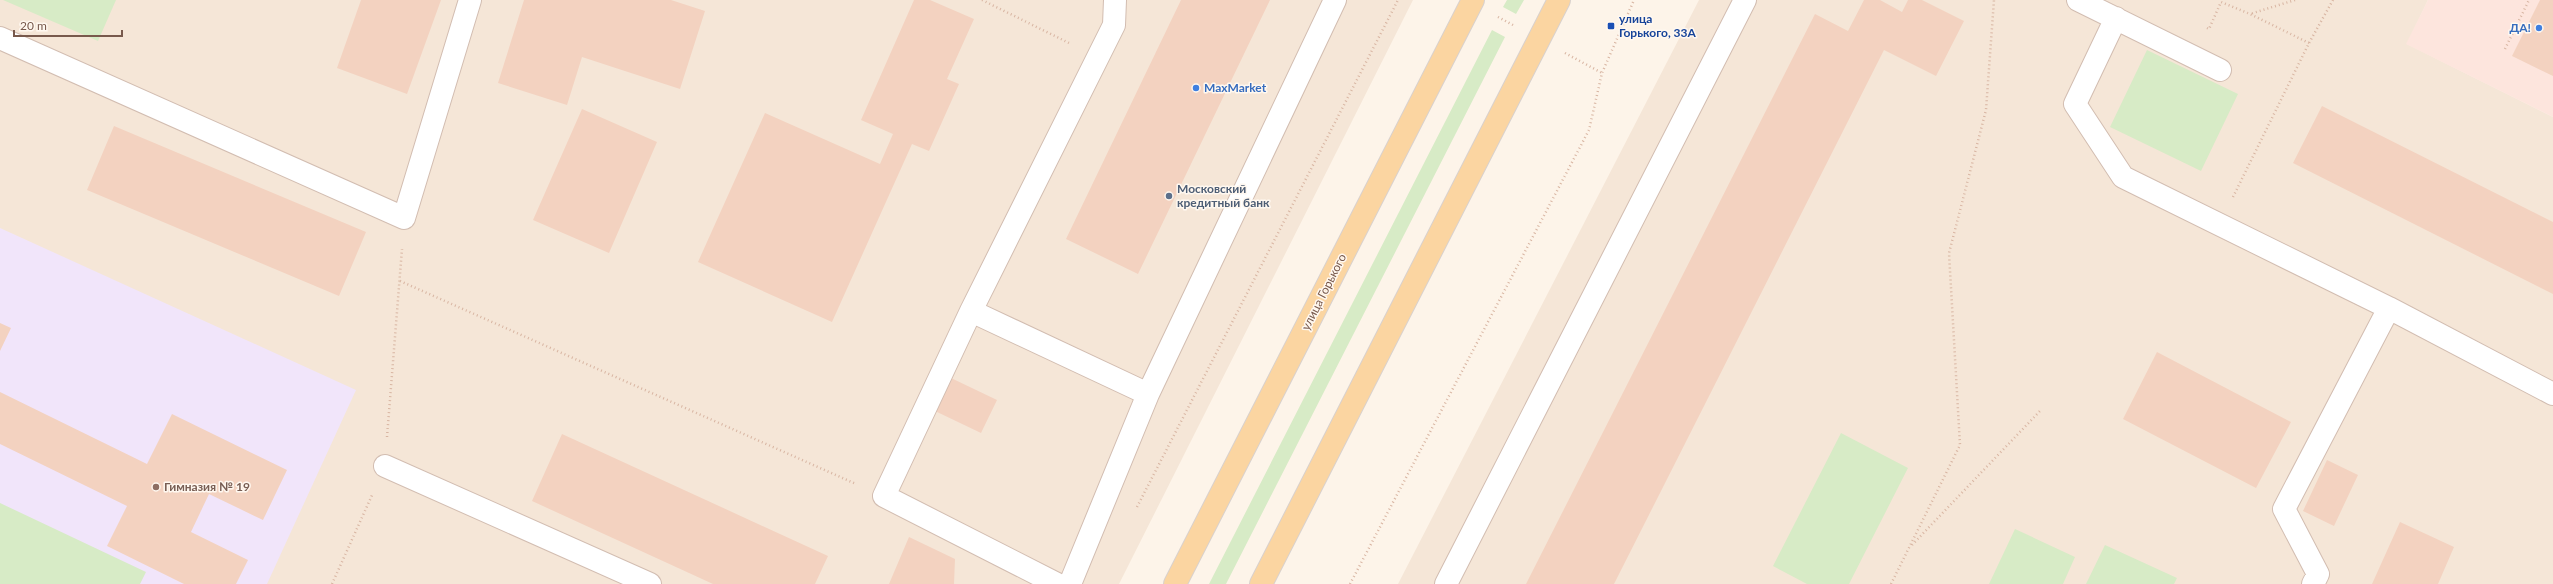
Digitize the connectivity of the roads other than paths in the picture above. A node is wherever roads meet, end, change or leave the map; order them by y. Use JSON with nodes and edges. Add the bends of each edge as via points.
{"nodes":[{"id":1,"x":470,"y":0,"type":"edge"},
{"id":2,"x":1115,"y":0,"type":"edge"},
{"id":3,"x":1335,"y":0,"type":"edge"},
{"id":4,"x":1473,"y":0,"type":"edge"},
{"id":5,"x":1559,"y":0,"type":"edge"},
{"id":6,"x":1746,"y":0,"type":"edge"},
{"id":7,"x":2078,"y":0,"type":"edge"},
{"id":8,"x":2116,"y":18,"type":"junction"},
{"id":9,"x":0,"y":38,"type":"edge"},
{"id":10,"x":2220,"y":70,"type":"dead end"},
{"id":11,"x":2389,"y":308,"type":"junction"},
{"id":12,"x":971,"y":311,"type":"junction"},
{"id":13,"x":1148,"y":394,"type":"junction"},
{"id":14,"x":2553,"y":394,"type":"edge"},
{"id":15,"x":385,"y":466,"type":"road end"},
{"id":16,"x":650,"y":584,"type":"edge"},
{"id":17,"x":1057,"y":584,"type":"edge"},
{"id":18,"x":1070,"y":584,"type":"edge"},
{"id":19,"x":1175,"y":584,"type":"edge"},
{"id":20,"x":1261,"y":584,"type":"edge"},
{"id":21,"x":1446,"y":584,"type":"edge"},
{"id":22,"x":2313,"y":584,"type":"edge"}],
"edges":[{"from":1,"to":9,"type":"lane","via":[[404,218]]},
{"from":2,"to":12,"type":"lane","via":[[1114,25]]},
{"from":3,"to":13,"type":"lane"},
{"from":4,"to":19,"type":"main road","name":"улица Горького"},
{"from":5,"to":20,"type":"main road"},
{"from":6,"to":21,"type":"lane"},
{"from":7,"to":8,"type":"lane"},
{"from":8,"to":10,"type":"lane"},
{"from":8,"to":11,"type":"lane","via":[[2075,104],[2123,177]]},
{"from":11,"to":14,"type":"lane"},
{"from":11,"to":22,"type":"lane","via":[[2284,509],[2318,574]]},
{"from":12,"to":13,"type":"lane"},
{"from":12,"to":17,"type":"lane","via":[[884,496]]},
{"from":13,"to":18,"type":"lane"},
{"from":15,"to":16,"type":"lane"}]}
